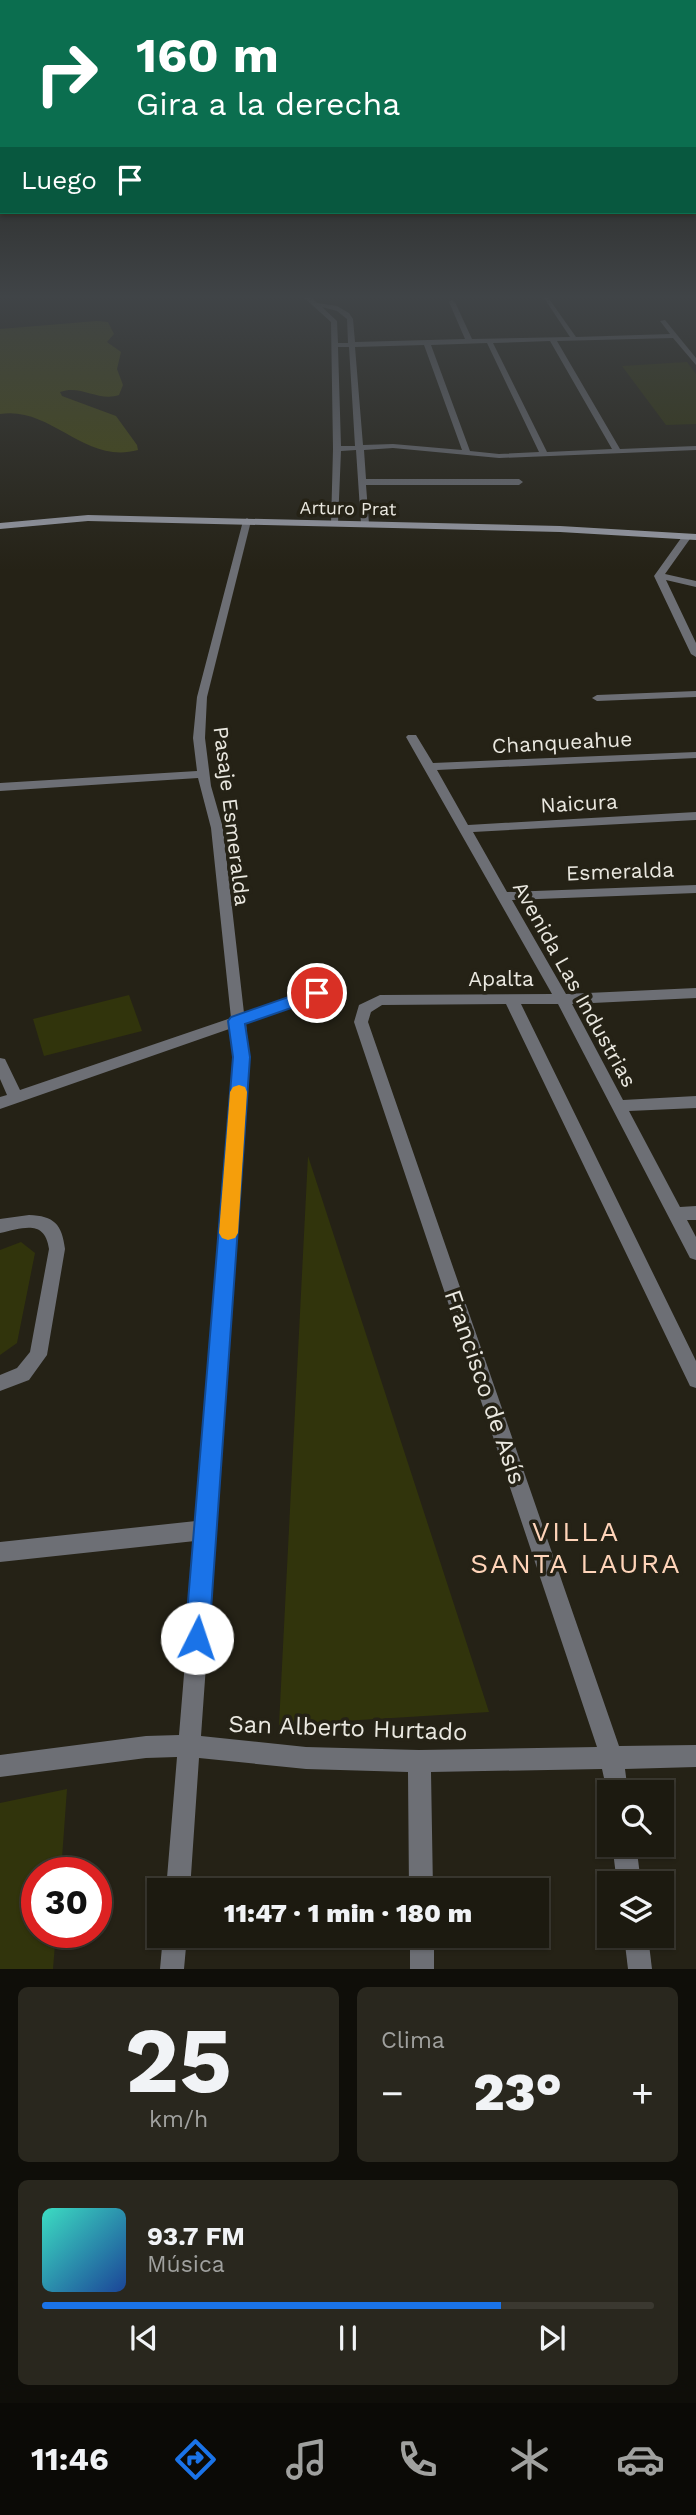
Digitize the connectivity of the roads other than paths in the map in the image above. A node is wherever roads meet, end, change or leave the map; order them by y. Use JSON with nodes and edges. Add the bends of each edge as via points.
{"nodes":[{"id":1,"x":336,"y":387,"type":"edge"},
{"id":2,"x":356,"y":387,"type":"edge"},
{"id":3,"x":443,"y":387,"type":"edge"},
{"id":4,"x":512,"y":387,"type":"edge"},
{"id":5,"x":580,"y":387,"type":"edge"},
{"id":6,"x":360,"y":447,"type":"junction"},
{"id":7,"x":696,"y":448,"type":"edge"},
{"id":8,"x":337,"y":449,"type":"junction"},
{"id":9,"x":617,"y":451,"type":"junction"},
{"id":10,"x":544,"y":453,"type":"junction"},
{"id":11,"x":467,"y":454,"type":"junction"},
{"id":12,"x":362,"y":482,"type":"junction"},
{"id":13,"x":519,"y":482,"type":"dead end"},
{"id":14,"x":247,"y":521,"type":"junction"},
{"id":15,"x":334,"y":523,"type":"junction"},
{"id":16,"x":365,"y":524,"type":"junction"},
{"id":17,"x":0,"y":526,"type":"edge"},
{"id":18,"x":692,"y":536,"type":"edge"},
{"id":19,"x":659,"y":576,"type":"junction"},
{"id":20,"x":696,"y":584,"type":"edge"},
{"id":21,"x":696,"y":654,"type":"edge"},
{"id":22,"x":696,"y":694,"type":"edge"},
{"id":23,"x":597,"y":698,"type":"dead end"},
{"id":24,"x":412,"y":737,"type":"dead end"},
{"id":25,"x":696,"y":755,"type":"edge"},
{"id":26,"x":429,"y":767,"type":"junction"},
{"id":27,"x":203,"y":774,"type":"junction"},
{"id":28,"x":0,"y":787,"type":"edge"},
{"id":29,"x":696,"y":816,"type":"edge"},
{"id":30,"x":463,"y":829,"type":"junction"},
{"id":31,"x":696,"y":889,"type":"edge"},
{"id":32,"x":504,"y":896,"type":"junction"},
{"id":33,"x":317,"y":993,"type":"dead end"},
{"id":34,"x":696,"y":993,"type":"edge"},
{"id":35,"x":511,"y":999,"type":"junction"},
{"id":36,"x":562,"y":999,"type":"junction"},
{"id":37,"x":236,"y":1021,"type":"junction"},
{"id":38,"x":361,"y":1022,"type":"joint"},
{"id":39,"x":0,"y":1063,"type":"edge"},
{"id":40,"x":16,"y":1097,"type":"junction"},
{"id":41,"x":0,"y":1102,"type":"edge"},
{"id":42,"x":696,"y":1102,"type":"edge"},
{"id":43,"x":618,"y":1106,"type":"junction"},
{"id":44,"x":696,"y":1213,"type":"edge"},
{"id":45,"x":676,"y":1214,"type":"junction"},
{"id":46,"x":0,"y":1226,"type":"edge"},
{"id":47,"x":696,"y":1253,"type":"edge"},
{"id":48,"x":696,"y":1380,"type":"edge"},
{"id":49,"x":0,"y":1382,"type":"edge"},
{"id":50,"x":206,"y":1530,"type":"junction"},
{"id":51,"x":0,"y":1552,"type":"edge"},
{"id":52,"x":189,"y":1746,"type":"junction"},
{"id":53,"x":696,"y":1756,"type":"edge"},
{"id":54,"x":612,"y":1759,"type":"junction"},
{"id":55,"x":419,"y":1761,"type":"junction"},
{"id":56,"x":0,"y":1766,"type":"edge"},
{"id":57,"x":615,"y":1780,"type":"edge"},
{"id":58,"x":179,"y":1878,"type":"edge"},
{"id":59,"x":421,"y":1878,"type":"edge"},
{"id":60,"x":174,"y":1948,"type":"edge"},
{"id":61,"x":422,"y":1948,"type":"edge"},
{"id":62,"x":637,"y":1948,"type":"edge"},
{"id":63,"x":172,"y":1969,"type":"edge"},
{"id":64,"x":422,"y":1969,"type":"edge"},
{"id":65,"x":640,"y":1969,"type":"edge"}],
"edges":[{"from":1,"to":8,"type":"street"},
{"from":2,"to":6,"type":"street"},
{"from":3,"to":11,"type":"street"},
{"from":4,"to":10,"type":"street"},
{"from":5,"to":9,"type":"street"},
{"from":6,"to":8,"type":"street"},
{"from":6,"to":11,"type":"street","via":[[421,447]]},
{"from":6,"to":12,"type":"street"},
{"from":7,"to":9,"type":"street"},
{"from":8,"to":15,"type":"street"},
{"from":9,"to":10,"type":"street"},
{"from":10,"to":11,"type":"street"},
{"from":12,"to":13,"type":"street"},
{"from":12,"to":16,"type":"street"},
{"from":14,"to":15,"type":"main road","name":"Arturo Prat"},
{"from":14,"to":17,"type":"main road","name":"Arturo Prat","via":[[88,518]]},
{"from":14,"to":27,"type":"street","name":"Pasaje Esmeralda","via":[[202,697],[199,737]]},
{"from":15,"to":16,"type":"main road","name":"Arturo Prat"},
{"from":16,"to":18,"type":"main road","name":"Arturo Prat"},
{"from":18,"to":19,"type":"street"},
{"from":19,"to":20,"type":"street"},
{"from":19,"to":21,"type":"street"},
{"from":22,"to":23,"type":"street"},
{"from":24,"to":26,"type":"street","name":"Avenida Las Industrias"},
{"from":25,"to":26,"type":"street","name":"Chanqueahue"},
{"from":26,"to":30,"type":"street","name":"Avenida Las Industrias"},
{"from":27,"to":28,"type":"street"},
{"from":27,"to":37,"type":"street","name":"Pasaje Esmeralda","via":[[217,828]]},
{"from":29,"to":30,"type":"street","name":"Naicura"},
{"from":30,"to":32,"type":"street","name":"Avenida Las Industrias"},
{"from":31,"to":32,"type":"street","name":"Esmeralda"},
{"from":32,"to":36,"type":"street","name":"Avenida Las Industrias"},
{"from":33,"to":37,"type":"street"},
{"from":34,"to":36,"type":"street","name":"Apalta"},
{"from":35,"to":36,"type":"street","name":"Apalta"},
{"from":35,"to":38,"type":"street","name":"Apalta","via":[[380,1000],[364,1009]]},
{"from":35,"to":48,"type":"street"},
{"from":36,"to":43,"type":"street","name":"Avenida Las Industrias"},
{"from":37,"to":40,"type":"street"},
{"from":37,"to":50,"type":"street","name":"Pasaje Esmeralda","via":[[242,1057]]},
{"from":38,"to":54,"type":"street","name":"Francisco de Asís"},
{"from":39,"to":40,"type":"street"},
{"from":40,"to":41,"type":"street"},
{"from":42,"to":43,"type":"street"},
{"from":43,"to":45,"type":"street","name":"Avenida Las Industrias"},
{"from":44,"to":45,"type":"street"},
{"from":45,"to":47,"type":"street","name":"Avenida Las Industrias"},
{"from":46,"to":49,"type":"street","via":[[24,1221],[44,1224],[54,1233],[57,1249],[38,1355],[23,1374]]},
{"from":50,"to":51,"type":"street"},
{"from":50,"to":52,"type":"street","name":"Pasaje Esmeralda"},
{"from":52,"to":55,"type":"street","name":"San Alberto Hurtado","via":[[306,1758]]},
{"from":52,"to":56,"type":"street","name":"San Alberto Hurtado","via":[[146,1747]]},
{"from":52,"to":58,"type":"street","name":"Pasaje Esmeralda"},
{"from":53,"to":54,"type":"street","name":"San Alberto Hurtado"},
{"from":54,"to":55,"type":"street","name":"San Alberto Hurtado"},
{"from":54,"to":57,"type":"street","name":"Francisco de Asís"},
{"from":55,"to":59,"type":"street"},
{"from":60,"to":63,"type":"street"},
{"from":61,"to":64,"type":"street"},
{"from":62,"to":65,"type":"street"}]}
